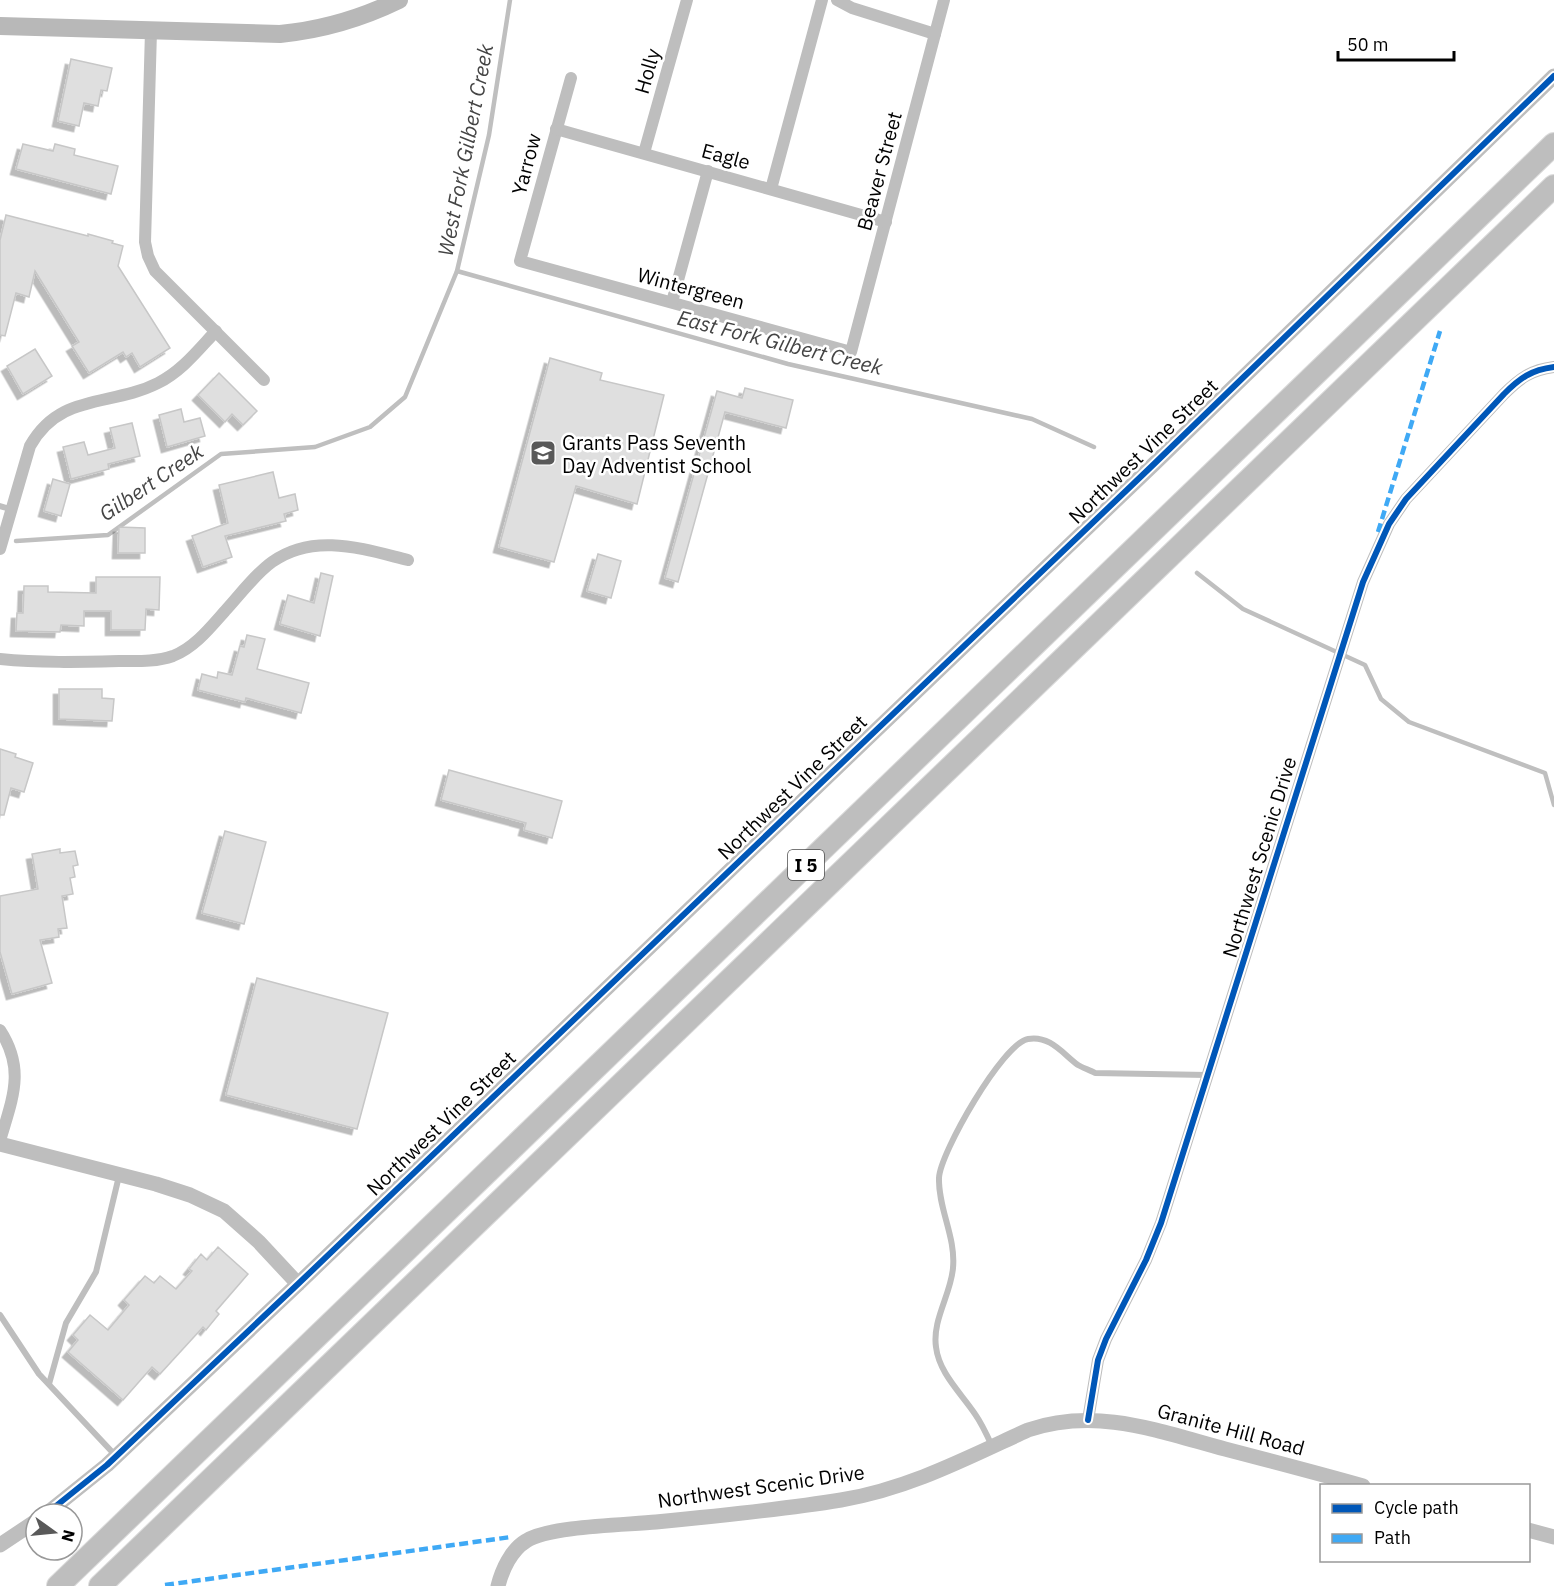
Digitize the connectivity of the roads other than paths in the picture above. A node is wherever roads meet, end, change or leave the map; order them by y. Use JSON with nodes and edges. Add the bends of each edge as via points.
{"nodes":[{"id":1,"x":399,"y":0,"type":"edge"},
{"id":2,"x":687,"y":0,"type":"edge"},
{"id":3,"x":822,"y":0,"type":"edge"},
{"id":4,"x":837,"y":0,"type":"edge"},
{"id":5,"x":944,"y":0,"type":"edge"},
{"id":6,"x":0,"y":27,"type":"edge"},
{"id":7,"x":151,"y":31,"type":"junction"},
{"id":8,"x":935,"y":34,"type":"junction"},
{"id":9,"x":1554,"y":76,"type":"edge"},
{"id":10,"x":570,"y":78,"type":"dead end"},
{"id":11,"x":556,"y":129,"type":"junction"},
{"id":12,"x":1554,"y":144,"type":"edge"},
{"id":13,"x":644,"y":153,"type":"junction"},
{"id":14,"x":708,"y":171,"type":"junction"},
{"id":15,"x":1554,"y":186,"type":"edge"},
{"id":16,"x":771,"y":189,"type":"junction"},
{"id":17,"x":886,"y":222,"type":"junction"},
{"id":18,"x":520,"y":261,"type":"joint"},
{"id":19,"x":672,"y":302,"type":"junction"},
{"id":20,"x":216,"y":331,"type":"junction"},
{"id":21,"x":852,"y":352,"type":"joint"},
{"id":22,"x":1554,"y":367,"type":"edge"},
{"id":23,"x":264,"y":380,"type":"dead end"},
{"id":24,"x":5,"y":507,"type":"edge"},
{"id":25,"x":0,"y":549,"type":"edge"},
{"id":26,"x":408,"y":560,"type":"dead end"},
{"id":27,"x":0,"y":659,"type":"edge"},
{"id":28,"x":0,"y":1030,"type":"edge"},
{"id":29,"x":1208,"y":1075,"type":"junction"},
{"id":30,"x":0,"y":1142,"type":"edge"},
{"id":31,"x":120,"y":1175,"type":"junction"},
{"id":32,"x":298,"y":1284,"type":"junction"},
{"id":33,"x":0,"y":1315,"type":"edge"},
{"id":34,"x":49,"y":1384,"type":"junction"},
{"id":35,"x":1088,"y":1420,"type":"junction"},
{"id":36,"x":992,"y":1446,"type":"junction"},
{"id":37,"x":117,"y":1456,"type":"junction"},
{"id":38,"x":1359,"y":1484,"type":"edge"},
{"id":39,"x":61,"y":1502,"type":"edge"},
{"id":40,"x":24,"y":1529,"type":"edge"},
{"id":41,"x":1530,"y":1531,"type":"edge"},
{"id":42,"x":1554,"y":1537,"type":"edge"},
{"id":43,"x":0,"y":1545,"type":"edge"},
{"id":44,"x":58,"y":1586,"type":"edge"},
{"id":45,"x":100,"y":1586,"type":"edge"},
{"id":46,"x":498,"y":1586,"type":"edge"}],
"edges":[{"from":1,"to":7,"type":"main road","via":[[352,21],[301,32]]},
{"from":2,"to":13,"type":"street","name":"Holly"},
{"from":3,"to":16,"type":"street"},
{"from":4,"to":8,"type":"street"},
{"from":5,"to":8,"type":"street","name":"Beaver Street"},
{"from":6,"to":7,"type":"main road"},
{"from":7,"to":20,"type":"street","via":[[145,210],[148,256],[155,271]]},
{"from":8,"to":17,"type":"street","name":"Beaver Street"},
{"from":9,"to":32,"type":"street","name":"Northwest Vine Street"},
{"from":10,"to":11,"type":"street","name":"Yarrow"},
{"from":11,"to":13,"type":"street","name":"Eagle"},
{"from":11,"to":18,"type":"street","name":"Yarrow"},
{"from":12,"to":44,"type":"highway","number":"I 5"},
{"from":13,"to":14,"type":"street","name":"Eagle"},
{"from":14,"to":16,"type":"street","name":"Eagle"},
{"from":14,"to":19,"type":"street"},
{"from":15,"to":45,"type":"highway","number":"I 5"},
{"from":16,"to":17,"type":"street","name":"Eagle"},
{"from":17,"to":21,"type":"street","name":"Beaver Street"},
{"from":18,"to":19,"type":"street","name":"Wintergreen"},
{"from":19,"to":21,"type":"street","name":"Wintergreen"},
{"from":20,"to":23,"type":"street"},
{"from":20,"to":24,"type":"street","via":[[187,363],[156,385],[68,409],[50,419],[37,432]]},
{"from":22,"to":29,"type":"street","name":"Northwest Scenic Drive","via":[[1536,370],[1504,393],[1406,500],[1380,541],[1362,582]]},
{"from":24,"to":25,"type":"street"},
{"from":26,"to":27,"type":"street","via":[[353,546],[327,544],[291,552],[256,576],[208,631],[174,656],[156,660],[59,662]]},
{"from":28,"to":30,"type":"street","via":[[15,1063],[15,1081]]},
{"from":29,"to":35,"type":"street","name":"Northwest Scenic Drive","via":[[1161,1223],[1098,1360]]},
{"from":29,"to":36,"type":"lane","via":[[1095,1073],[1040,1038],[1026,1039],[994,1071],[961,1123],[940,1166],[953,1269],[936,1348],[948,1376]]},
{"from":30,"to":31,"type":"street"},
{"from":31,"to":32,"type":"street","via":[[190,1195],[224,1211]]},
{"from":31,"to":34,"type":"lane","via":[[96,1272],[66,1323]]},
{"from":32,"to":37,"type":"street","name":"Northwest Vine Street"},
{"from":33,"to":34,"type":"lane"},
{"from":34,"to":37,"type":"lane"},
{"from":35,"to":36,"type":"street","name":"Northwest Scenic Drive","via":[[1041,1426]]},
{"from":35,"to":38,"type":"street","name":"Granite Hill Road","via":[[1135,1425]]},
{"from":36,"to":46,"type":"street","name":"Northwest Scenic Drive","via":[[915,1482],[843,1500],[540,1535],[526,1541],[506,1563]]},
{"from":37,"to":39,"type":"street","name":"Northwest Vine Street"},
{"from":40,"to":43,"type":"street"},
{"from":41,"to":42,"type":"street"}]}
